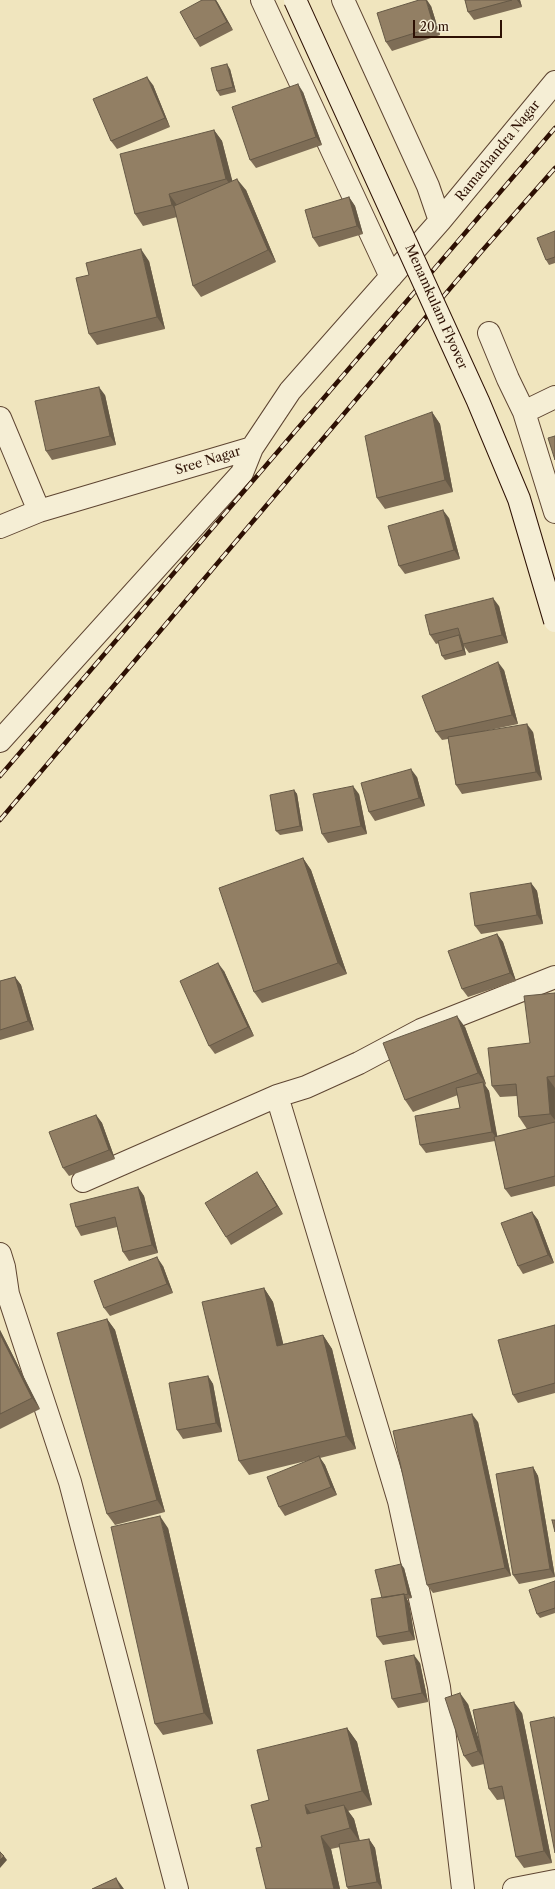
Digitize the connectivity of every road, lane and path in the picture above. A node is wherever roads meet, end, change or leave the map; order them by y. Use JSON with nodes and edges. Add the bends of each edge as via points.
{"nodes":[{"id":1,"x":262,"y":0,"type":"edge"},
{"id":2,"x":295,"y":0,"type":"edge"},
{"id":3,"x":343,"y":0,"type":"edge"},
{"id":4,"x":555,"y":82,"type":"edge"},
{"id":5,"x":440,"y":221,"type":"junction"},
{"id":6,"x":391,"y":277,"type":"junction"},
{"id":7,"x":489,"y":333,"type":"dead end"},
{"id":8,"x":555,"y":397,"type":"edge"},
{"id":9,"x":524,"y":412,"type":"junction"},
{"id":10,"x":0,"y":418,"type":"edge"},
{"id":11,"x":252,"y":448,"type":"junction"},
{"id":12,"x":39,"y":512,"type":"junction"},
{"id":13,"x":555,"y":512,"type":"edge"},
{"id":14,"x":0,"y":527,"type":"edge"},
{"id":15,"x":555,"y":621,"type":"edge"},
{"id":16,"x":0,"y":741,"type":"edge"},
{"id":17,"x":555,"y":977,"type":"edge"},
{"id":18,"x":277,"y":1096,"type":"junction"},
{"id":19,"x":83,"y":1181,"type":"dead end"},
{"id":20,"x":0,"y":1254,"type":"edge"},
{"id":21,"x":555,"y":1881,"type":"edge"},
{"id":22,"x":177,"y":1889,"type":"edge"},
{"id":23,"x":463,"y":1889,"type":"edge"},
{"id":24,"x":514,"y":1889,"type":"edge"}],
"edges":[{"from":1,"to":6,"type":"street"},
{"from":2,"to":15,"type":"street","name":"Menamkulam Flyover","bridge":true,"via":[[478,401],[519,499]]},
{"from":3,"to":5,"type":"street","via":[[428,186]]},
{"from":4,"to":5,"type":"street","name":"Ramachandra Nagar"},
{"from":5,"to":6,"type":"street","name":"Ramachandra Nagar"},
{"from":6,"to":11,"type":"street","name":"Sree Nagar","via":[[290,391]]},
{"from":7,"to":9,"type":"street"},
{"from":8,"to":9,"type":"street"},
{"from":9,"to":13,"type":"street"},
{"from":10,"to":12,"type":"street"},
{"from":11,"to":12,"type":"street","name":"Sree Nagar"},
{"from":11,"to":16,"type":"street","via":[[242,473]]},
{"from":12,"to":14,"type":"street","name":"Sree Nagar"},
{"from":17,"to":18,"type":"street","via":[[421,1030],[359,1063],[306,1087]]},
{"from":18,"to":19,"type":"street"},
{"from":18,"to":23,"type":"street","via":[[399,1500],[439,1687]]},
{"from":20,"to":22,"type":"street","via":[[8,1294],[70,1482]]},
{"from":21,"to":24,"type":"street"}]}
